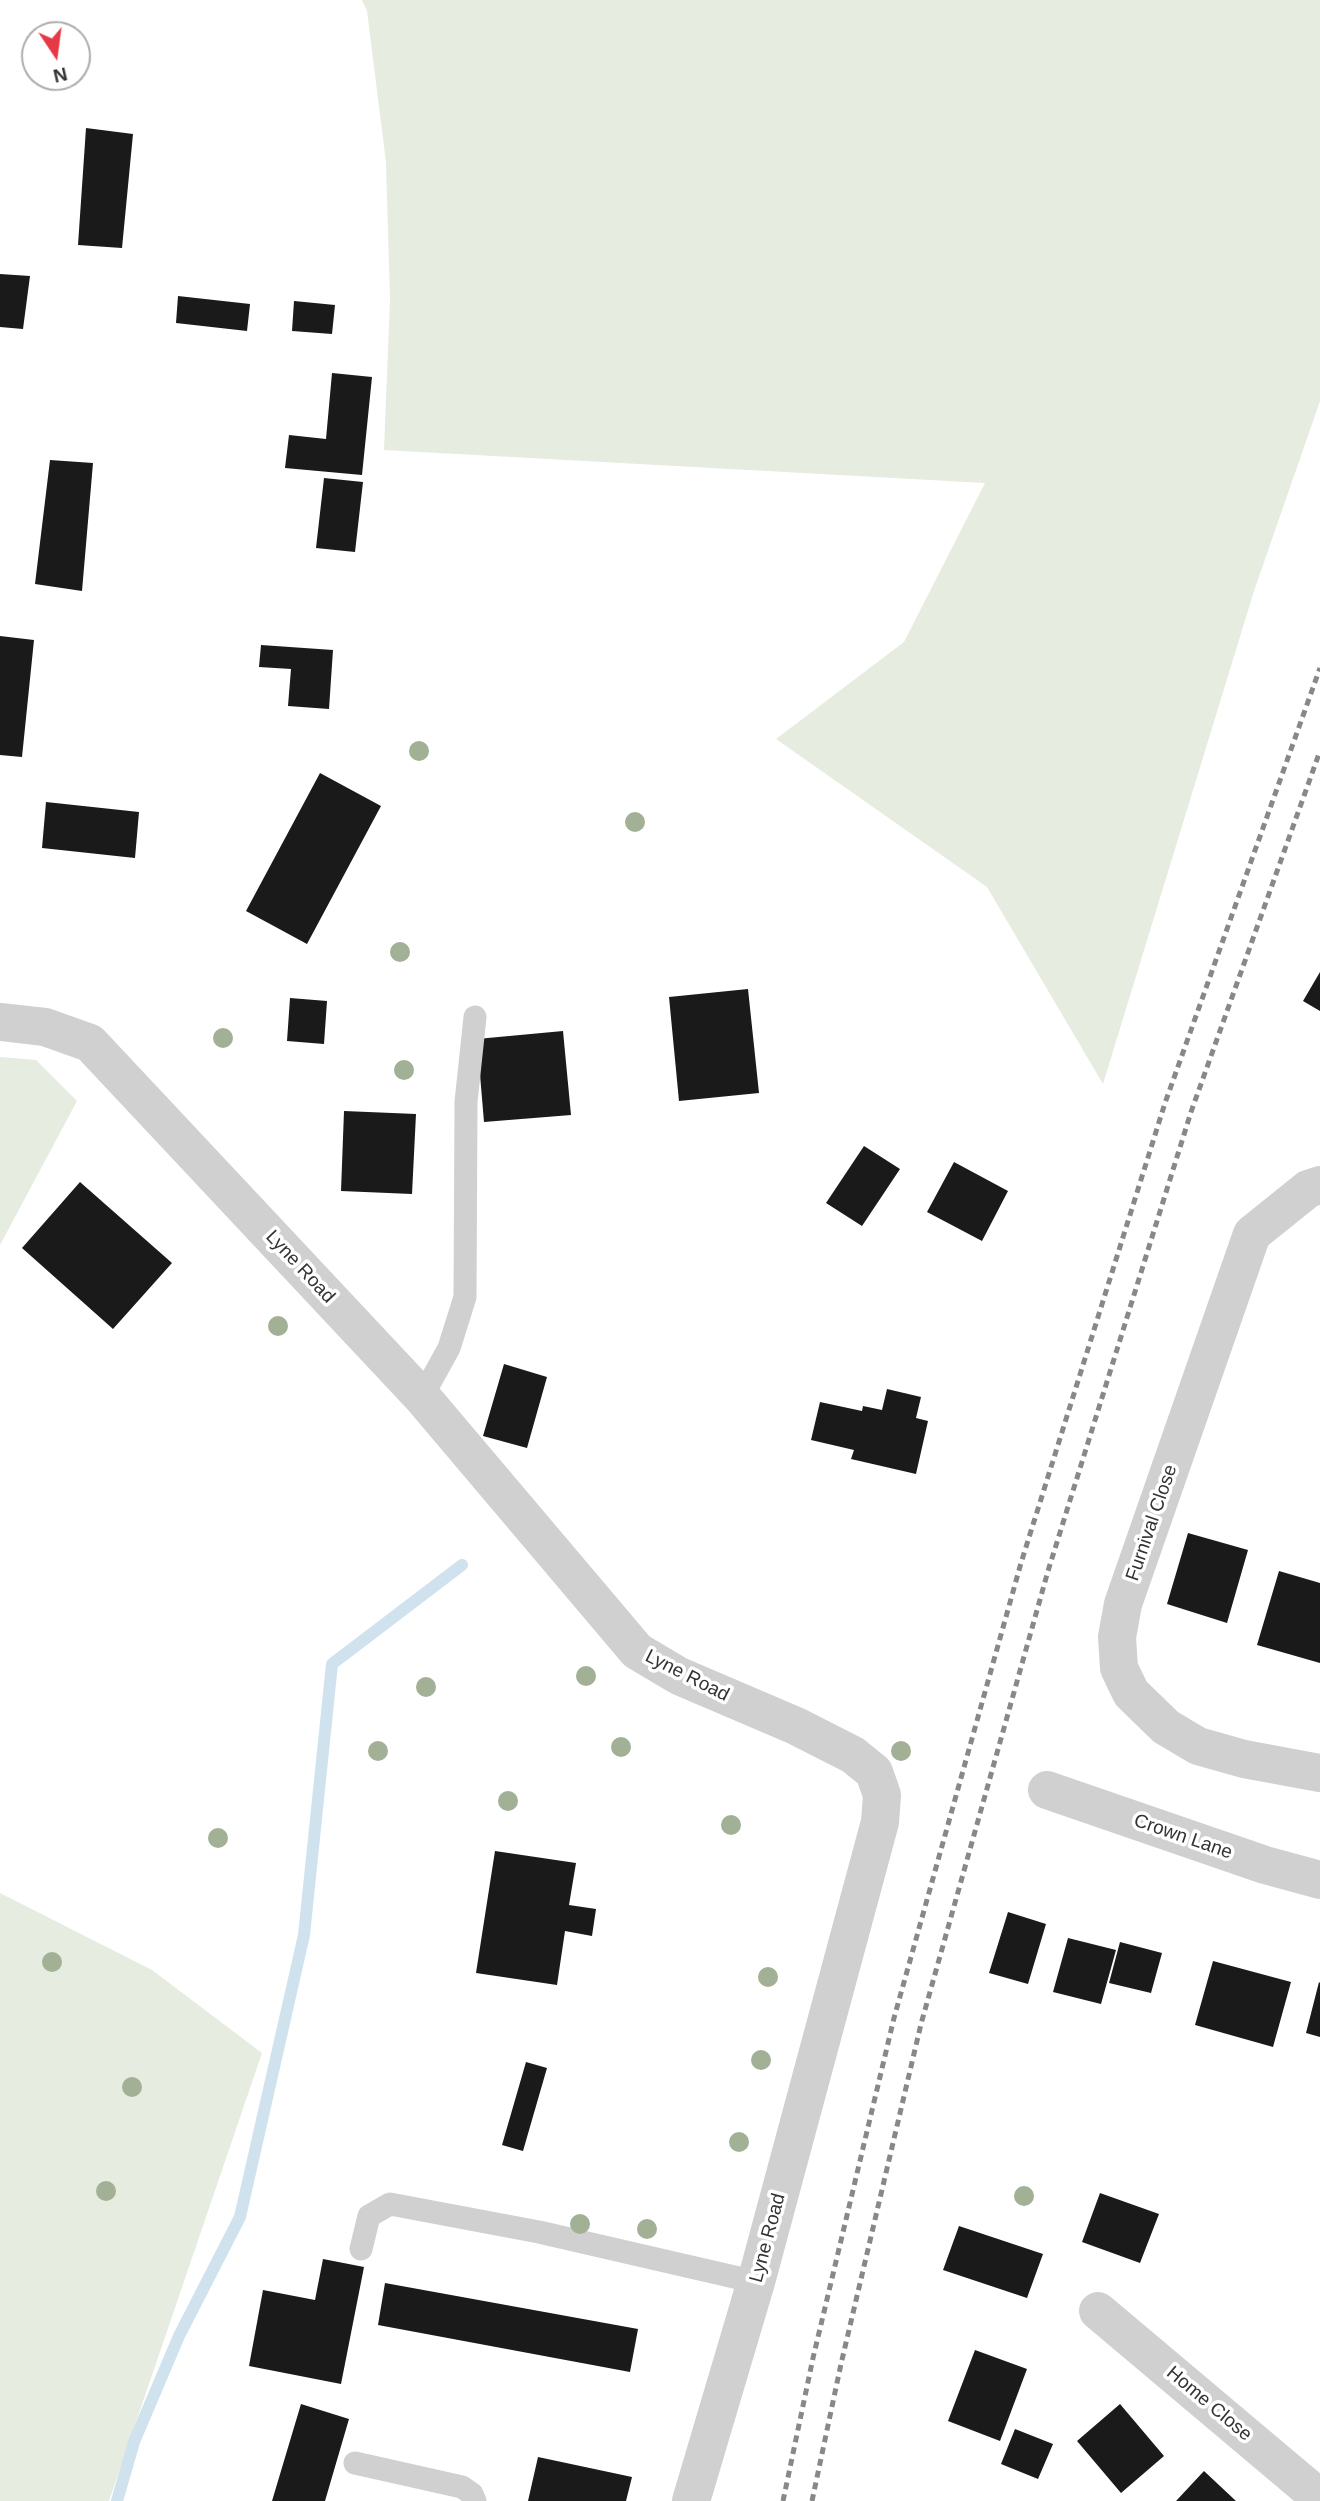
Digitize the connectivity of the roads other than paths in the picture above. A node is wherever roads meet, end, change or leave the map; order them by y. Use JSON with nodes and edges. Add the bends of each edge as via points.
{"nodes":[{"id":1,"x":475,"y":1017,"type":"dead end"},
{"id":2,"x":0,"y":1022,"type":"edge"},
{"id":3,"x":1320,"y":1185,"type":"edge"},
{"id":4,"x":422,"y":1397,"type":"junction"},
{"id":5,"x":1320,"y":1773,"type":"edge"},
{"id":6,"x":1047,"y":1790,"type":"dead end"},
{"id":7,"x":1320,"y":1880,"type":"edge"},
{"id":8,"x":361,"y":2249,"type":"dead end"},
{"id":9,"x":756,"y":2282,"type":"junction"},
{"id":10,"x":1098,"y":2311,"type":"dead end"},
{"id":11,"x":355,"y":2463,"type":"dead end"},
{"id":12,"x":1320,"y":2498,"type":"edge"},
{"id":13,"x":475,"y":2501,"type":"edge"},
{"id":14,"x":691,"y":2501,"type":"edge"}],
"edges":[{"from":1,"to":4,"type":"lane","via":[[466,1102],[465,1297],[449,1348]]},
{"from":2,"to":4,"type":"street","name":"Lyne Road","via":[[45,1027],[90,1043]]},
{"from":3,"to":5,"type":"street","name":"Furnival Close","via":[[1308,1189],[1252,1234],[1123,1604],[1117,1637],[1119,1668],[1130,1693],[1166,1727],[1198,1746]]},
{"from":4,"to":9,"type":"street","name":"Lyne Road","via":[[637,1651],[679,1676],[853,1755],[874,1772],[882,1796],[880,1822]]},
{"from":6,"to":7,"type":"street","name":"Crown Lane"},
{"from":8,"to":9,"type":"lane","via":[[369,2216],[390,2204],[539,2232]]},
{"from":9,"to":14,"type":"street","name":"Lyne Road"},
{"from":10,"to":12,"type":"street","name":"Home Close"},
{"from":11,"to":13,"type":"lane","via":[[462,2487]]}]}
